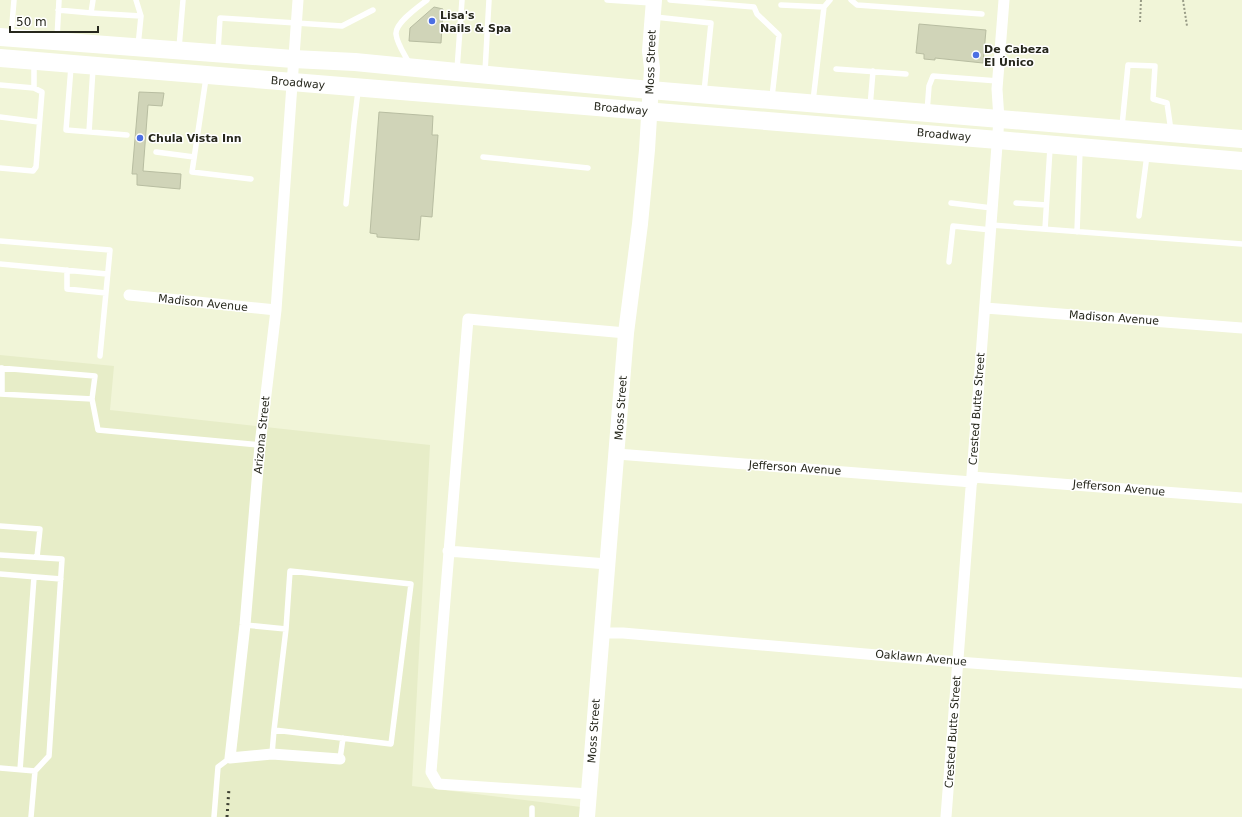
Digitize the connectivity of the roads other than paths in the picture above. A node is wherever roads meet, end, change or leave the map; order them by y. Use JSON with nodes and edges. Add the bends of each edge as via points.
{"nodes":[{"id":1,"x":14,"y":0,"type":"edge"},
{"id":2,"x":59,"y":0,"type":"edge"},
{"id":3,"x":93,"y":0,"type":"edge"},
{"id":4,"x":136,"y":0,"type":"edge"},
{"id":5,"x":183,"y":0,"type":"edge"},
{"id":6,"x":298,"y":0,"type":"edge"},
{"id":7,"x":427,"y":0,"type":"edge"},
{"id":8,"x":462,"y":0,"type":"edge"},
{"id":9,"x":489,"y":0,"type":"edge"},
{"id":10,"x":607,"y":0,"type":"edge"},
{"id":11,"x":670,"y":0,"type":"edge"},
{"id":12,"x":830,"y":0,"type":"edge"},
{"id":13,"x":851,"y":0,"type":"edge"},
{"id":14,"x":1004,"y":0,"type":"edge"},
{"id":15,"x":780,"y":5,"type":"dead end"},
{"id":16,"x":654,"y":7,"type":"edge"},
{"id":17,"x":824,"y":7,"type":"junction"},
{"id":18,"x":58,"y":10,"type":"junction"},
{"id":19,"x":373,"y":10,"type":"dead end"},
{"id":20,"x":92,"y":13,"type":"junction"},
{"id":21,"x":982,"y":14,"type":"dead end"},
{"id":22,"x":141,"y":16,"type":"junction"},
{"id":23,"x":296,"y":24,"type":"junction"},
{"id":24,"x":5,"y":38,"type":"edge"},
{"id":25,"x":56,"y":42,"type":"junction"},
{"id":26,"x":138,"y":47,"type":"junction"},
{"id":27,"x":179,"y":50,"type":"junction"},
{"id":28,"x":218,"y":53,"type":"junction"},
{"id":29,"x":0,"y":58,"type":"edge"},
{"id":30,"x":293,"y":59,"type":"junction"},
{"id":31,"x":34,"y":61,"type":"junction"},
{"id":32,"x":71,"y":64,"type":"junction"},
{"id":33,"x":94,"y":66,"type":"junction"},
{"id":34,"x":411,"y":67,"type":"junction"},
{"id":35,"x":836,"y":69,"type":"dead end"},
{"id":36,"x":873,"y":71,"type":"junction"},
{"id":37,"x":457,"y":72,"type":"junction"},
{"id":38,"x":906,"y":74,"type":"dead end"},
{"id":39,"x":485,"y":75,"type":"junction"},
{"id":40,"x":206,"y":76,"type":"junction"},
{"id":41,"x":998,"y":81,"type":"junction"},
{"id":42,"x":291,"y":83,"type":"junction"},
{"id":43,"x":0,"y":85,"type":"edge"},
{"id":44,"x":34,"y":88,"type":"junction"},
{"id":45,"x":358,"y":88,"type":"junction"},
{"id":46,"x":650,"y":90,"type":"junction"},
{"id":47,"x":704,"y":94,"type":"junction"},
{"id":48,"x":772,"y":100,"type":"junction"},
{"id":49,"x":812,"y":103,"type":"junction"},
{"id":50,"x":870,"y":108,"type":"junction"},
{"id":51,"x":649,"y":112,"type":"junction"},
{"id":52,"x":927,"y":113,"type":"junction"},
{"id":53,"x":0,"y":117,"type":"edge"},
{"id":54,"x":999,"y":119,"type":"junction"},
{"id":55,"x":40,"y":122,"type":"junction"},
{"id":56,"x":1121,"y":128,"type":"junction"},
{"id":57,"x":89,"y":132,"type":"junction"},
{"id":58,"x":1172,"y":133,"type":"junction"},
{"id":59,"x":127,"y":135,"type":"dead end"},
{"id":60,"x":1242,"y":139,"type":"edge"},
{"id":61,"x":998,"y":140,"type":"junction"},
{"id":62,"x":1050,"y":144,"type":"junction"},
{"id":63,"x":1080,"y":147,"type":"junction"},
{"id":64,"x":156,"y":152,"type":"dead end"},
{"id":65,"x":1147,"y":153,"type":"junction"},
{"id":66,"x":194,"y":157,"type":"junction"},
{"id":67,"x":483,"y":157,"type":"dead end"},
{"id":68,"x":1242,"y":161,"type":"edge"},
{"id":69,"x":0,"y":168,"type":"edge"},
{"id":70,"x":588,"y":168,"type":"dead end"},
{"id":71,"x":251,"y":180,"type":"dead end"},
{"id":72,"x":951,"y":203,"type":"dead end"},
{"id":73,"x":1016,"y":203,"type":"dead end"},
{"id":74,"x":346,"y":204,"type":"dead end"},
{"id":75,"x":1046,"y":205,"type":"junction"},
{"id":76,"x":993,"y":208,"type":"junction"},
{"id":77,"x":1139,"y":216,"type":"dead end"},
{"id":78,"x":991,"y":228,"type":"junction"},
{"id":79,"x":1045,"y":229,"type":"junction"},
{"id":80,"x":1077,"y":232,"type":"junction"},
{"id":81,"x":0,"y":241,"type":"edge"},
{"id":82,"x":1242,"y":244,"type":"edge"},
{"id":83,"x":949,"y":262,"type":"dead end"},
{"id":84,"x":0,"y":264,"type":"edge"},
{"id":85,"x":67,"y":270,"type":"junction"},
{"id":86,"x":108,"y":274,"type":"junction"},
{"id":87,"x":106,"y":293,"type":"junction"},
{"id":88,"x":129,"y":295,"type":"dead end"},
{"id":89,"x":985,"y":308,"type":"junction"},
{"id":90,"x":276,"y":310,"type":"junction"},
{"id":91,"x":1242,"y":328,"type":"edge"},
{"id":92,"x":626,"y":333,"type":"junction"},
{"id":93,"x":100,"y":356,"type":"dead end"},
{"id":94,"x":1,"y":368,"type":"edge"},
{"id":95,"x":1,"y":394,"type":"edge"},
{"id":96,"x":92,"y":399,"type":"junction"},
{"id":97,"x":260,"y":445,"type":"junction"},
{"id":98,"x":618,"y":454,"type":"junction"},
{"id":99,"x":972,"y":479,"type":"junction"},
{"id":100,"x":1242,"y":498,"type":"edge"},
{"id":101,"x":0,"y":526,"type":"edge"},
{"id":102,"x":448,"y":551,"type":"junction"},
{"id":103,"x":0,"y":555,"type":"edge"},
{"id":104,"x":37,"y":557,"type":"junction"},
{"id":105,"x":607,"y":564,"type":"junction"},
{"id":106,"x":0,"y":574,"type":"edge"},
{"id":107,"x":34,"y":577,"type":"junction"},
{"id":108,"x":61,"y":579,"type":"junction"},
{"id":109,"x":245,"y":625,"type":"junction"},
{"id":110,"x":286,"y":629,"type":"junction"},
{"id":111,"x":601,"y":633,"type":"junction"},
{"id":112,"x":958,"y":662,"type":"junction"},
{"id":113,"x":1242,"y":683,"type":"edge"},
{"id":114,"x":274,"y":730,"type":"junction"},
{"id":115,"x":343,"y":738,"type":"junction"},
{"id":116,"x":272,"y":754,"type":"junction"},
{"id":117,"x":230,"y":758,"type":"junction"},
{"id":118,"x":340,"y":759,"type":"joint"},
{"id":119,"x":0,"y":768,"type":"edge"},
{"id":120,"x":20,"y":770,"type":"junction"},
{"id":121,"x":35,"y":771,"type":"junction"},
{"id":122,"x":589,"y":794,"type":"junction"},
{"id":123,"x":532,"y":808,"type":"dead end"},
{"id":124,"x":31,"y":817,"type":"edge"},
{"id":125,"x":214,"y":817,"type":"edge"},
{"id":126,"x":532,"y":817,"type":"edge"},
{"id":127,"x":587,"y":817,"type":"edge"},
{"id":128,"x":946,"y":817,"type":"edge"}],
"edges":[{"from":1,"to":24,"type":"lane"},
{"from":2,"to":18,"type":"lane"},
{"from":3,"to":20,"type":"lane"},
{"from":4,"to":22,"type":"lane"},
{"from":5,"to":27,"type":"lane"},
{"from":6,"to":23,"type":"street","name":"Arizona Street"},
{"from":7,"to":34,"type":"lane","via":[[396,29],[396,36]]},
{"from":8,"to":37,"type":"lane"},
{"from":9,"to":39,"type":"lane"},
{"from":10,"to":16,"type":"lane"},
{"from":11,"to":48,"type":"lane","via":[[754,7],[757,14],[779,35]]},
{"from":12,"to":17,"type":"lane"},
{"from":13,"to":21,"type":"lane","via":[[857,5]]},
{"from":14,"to":41,"type":"street","name":"Crested Butte Street"},
{"from":15,"to":17,"type":"lane"},
{"from":16,"to":46,"type":"street","name":"Moss Street"},
{"from":16,"to":47,"type":"lane","via":[[711,23]]},
{"from":17,"to":49,"type":"lane"},
{"from":18,"to":20,"type":"lane"},
{"from":18,"to":25,"type":"lane"},
{"from":19,"to":23,"type":"lane","via":[[342,26]]},
{"from":20,"to":22,"type":"lane"},
{"from":22,"to":26,"type":"lane"},
{"from":23,"to":28,"type":"lane","via":[[220,18]]},
{"from":23,"to":30,"type":"street","name":"Arizona Street"},
{"from":24,"to":25,"type":"main road","name":"Broadway"},
{"from":25,"to":26,"type":"main road","name":"Broadway"},
{"from":26,"to":27,"type":"main road","name":"Broadway"},
{"from":27,"to":28,"type":"main road","name":"Broadway"},
{"from":28,"to":30,"type":"main road","name":"Broadway"},
{"from":29,"to":31,"type":"main road","name":"Broadway"},
{"from":30,"to":34,"type":"main road","name":"Broadway"},
{"from":30,"to":42,"type":"street","name":"Arizona Street"},
{"from":31,"to":32,"type":"main road","name":"Broadway"},
{"from":31,"to":44,"type":"lane"},
{"from":32,"to":33,"type":"main road","name":"Broadway"},
{"from":32,"to":57,"type":"lane","via":[[66,130]]},
{"from":33,"to":40,"type":"main road","name":"Broadway"},
{"from":33,"to":57,"type":"lane"},
{"from":34,"to":37,"type":"main road","name":"Broadway"},
{"from":35,"to":36,"type":"lane"},
{"from":36,"to":38,"type":"lane"},
{"from":36,"to":50,"type":"lane"},
{"from":37,"to":39,"type":"main road","name":"Broadway"},
{"from":39,"to":46,"type":"main road","name":"Broadway"},
{"from":40,"to":42,"type":"main road","name":"Broadway"},
{"from":40,"to":66,"type":"lane"},
{"from":41,"to":52,"type":"lane","via":[[933,76],[929,86]]},
{"from":41,"to":54,"type":"street","name":"Crested Butte Street"},
{"from":42,"to":45,"type":"main road","name":"Broadway"},
{"from":42,"to":90,"type":"street","name":"Arizona Street"},
{"from":43,"to":44,"type":"lane"},
{"from":44,"to":55,"type":"lane","via":[[42,92]]},
{"from":45,"to":51,"type":"main road","name":"Broadway"},
{"from":45,"to":74,"type":"lane"},
{"from":46,"to":47,"type":"main road","name":"Broadway"},
{"from":46,"to":51,"type":"street","name":"Moss Street"},
{"from":47,"to":48,"type":"main road","name":"Broadway"},
{"from":48,"to":49,"type":"main road","name":"Broadway"},
{"from":49,"to":50,"type":"main road","name":"Broadway"},
{"from":50,"to":52,"type":"main road","name":"Broadway"},
{"from":51,"to":61,"type":"main road","name":"Broadway"},
{"from":51,"to":92,"type":"street","name":"Moss Street","via":[[640,224]]},
{"from":52,"to":54,"type":"main road","name":"Broadway"},
{"from":53,"to":55,"type":"lane"},
{"from":54,"to":56,"type":"main road","name":"Broadway"},
{"from":54,"to":61,"type":"street","name":"Crested Butte Street"},
{"from":55,"to":69,"type":"lane","via":[[36,167],[33,171]]},
{"from":56,"to":58,"type":"main road","name":"Broadway"},
{"from":56,"to":58,"type":"lane","via":[[1128,65],[1155,66],[1153,99],[1167,103]]},
{"from":57,"to":59,"type":"lane"},
{"from":58,"to":60,"type":"main road","name":"Broadway"},
{"from":61,"to":62,"type":"main road","name":"Broadway"},
{"from":61,"to":76,"type":"street","name":"Crested Butte Street"},
{"from":62,"to":63,"type":"main road","name":"Broadway"},
{"from":62,"to":75,"type":"lane"},
{"from":63,"to":65,"type":"main road","name":"Broadway"},
{"from":63,"to":80,"type":"lane"},
{"from":64,"to":66,"type":"lane"},
{"from":65,"to":68,"type":"main road","name":"Broadway"},
{"from":65,"to":77,"type":"lane"},
{"from":66,"to":71,"type":"lane","via":[[192,172]]},
{"from":67,"to":70,"type":"lane"},
{"from":72,"to":76,"type":"lane"},
{"from":73,"to":75,"type":"lane"},
{"from":75,"to":79,"type":"lane"},
{"from":76,"to":78,"type":"street","name":"Crested Butte Street"},
{"from":78,"to":79,"type":"lane"},
{"from":78,"to":83,"type":"lane","via":[[953,226]]},
{"from":78,"to":89,"type":"street","name":"Crested Butte Street"},
{"from":79,"to":80,"type":"lane"},
{"from":80,"to":82,"type":"lane"},
{"from":81,"to":86,"type":"lane","via":[[110,250]]},
{"from":84,"to":85,"type":"lane"},
{"from":85,"to":86,"type":"lane"},
{"from":85,"to":87,"type":"lane","via":[[66,289]]},
{"from":86,"to":87,"type":"lane"},
{"from":87,"to":93,"type":"lane"},
{"from":88,"to":90,"type":"street","name":"Madison Avenue"},
{"from":89,"to":91,"type":"street","name":"Madison Avenue"},
{"from":89,"to":99,"type":"street","name":"Crested Butte Street"},
{"from":90,"to":97,"type":"street","name":"Arizona Street"},
{"from":92,"to":98,"type":"street","name":"Moss Street"},
{"from":92,"to":102,"type":"street","via":[[468,319]]},
{"from":94,"to":95,"type":"lane"},
{"from":94,"to":96,"type":"lane","via":[[95,376]]},
{"from":95,"to":96,"type":"lane"},
{"from":96,"to":97,"type":"lane","via":[[98,430]]},
{"from":97,"to":109,"type":"street","name":"Arizona Street"},
{"from":98,"to":99,"type":"street","name":"Jefferson Avenue"},
{"from":98,"to":105,"type":"street","name":"Moss Street"},
{"from":99,"to":100,"type":"street","name":"Jefferson Avenue"},
{"from":99,"to":112,"type":"street","name":"Crested Butte Street"},
{"from":101,"to":104,"type":"lane","via":[[40,529]]},
{"from":102,"to":105,"type":"street"},
{"from":102,"to":122,"type":"street","via":[[431,772],[438,784]]},
{"from":103,"to":104,"type":"lane"},
{"from":104,"to":108,"type":"lane","via":[[62,558]]},
{"from":105,"to":111,"type":"street","name":"Moss Street"},
{"from":106,"to":107,"type":"lane"},
{"from":107,"to":108,"type":"lane"},
{"from":107,"to":120,"type":"lane"},
{"from":108,"to":121,"type":"lane","via":[[49,756]]},
{"from":109,"to":110,"type":"lane"},
{"from":109,"to":117,"type":"street","name":"Arizona Street"},
{"from":110,"to":114,"type":"lane"},
{"from":110,"to":115,"type":"lane","via":[[290,570],[410,584],[391,744]]},
{"from":111,"to":112,"type":"street","name":"Oaklawn Avenue"},
{"from":111,"to":122,"type":"street","name":"Moss Street"},
{"from":112,"to":113,"type":"street","name":"Oaklawn Avenue"},
{"from":112,"to":128,"type":"street","name":"Crested Butte Street"},
{"from":114,"to":115,"type":"lane"},
{"from":114,"to":116,"type":"lane"},
{"from":115,"to":118,"type":"lane"},
{"from":116,"to":117,"type":"street"},
{"from":116,"to":118,"type":"street"},
{"from":117,"to":125,"type":"lane","via":[[218,766]]},
{"from":119,"to":120,"type":"lane"},
{"from":120,"to":121,"type":"lane"},
{"from":121,"to":124,"type":"lane"},
{"from":122,"to":127,"type":"street","name":"Moss Street"},
{"from":123,"to":126,"type":"lane"}]}
